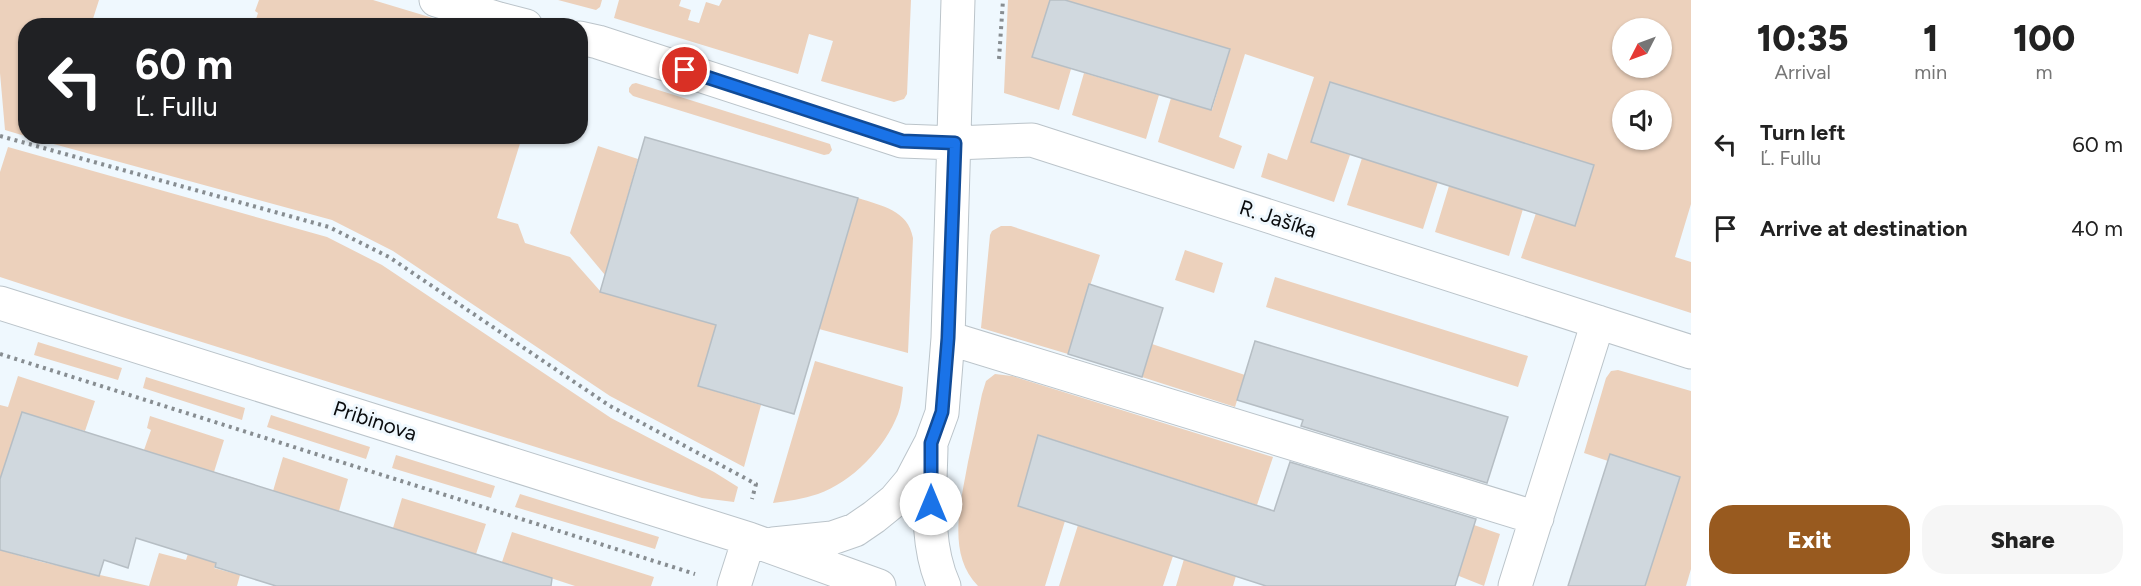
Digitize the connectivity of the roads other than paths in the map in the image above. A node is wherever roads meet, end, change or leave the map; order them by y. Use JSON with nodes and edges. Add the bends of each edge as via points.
{"nodes":[{"id":1,"x":436,"y":0,"type":"edge"},
{"id":2,"x":958,"y":0,"type":"edge"},
{"id":3,"x":507,"y":15,"type":"edge"},
{"id":4,"x":588,"y":40,"type":"edge"},
{"id":5,"x":955,"y":143,"type":"junction"},
{"id":6,"x":0,"y":303,"type":"edge"},
{"id":7,"x":1598,"y":322,"type":"junction"},
{"id":8,"x":948,"y":338,"type":"junction"},
{"id":9,"x":1691,"y":352,"type":"edge"},
{"id":10,"x":931,"y":443,"type":"junction"},
{"id":11,"x":1537,"y":518,"type":"junction"},
{"id":12,"x":757,"y":542,"type":"junction"},
{"id":13,"x":734,"y":586,"type":"edge"},
{"id":14,"x":879,"y":586,"type":"edge"},
{"id":15,"x":944,"y":586,"type":"edge"},
{"id":16,"x":1515,"y":586,"type":"edge"}],
"edges":[{"from":1,"to":3,"type":"street"},
{"from":2,"to":5,"type":"street"},
{"from":4,"to":5,"type":"street","name":"R. Jašíka","via":[[902,141]]},
{"from":5,"to":7,"type":"street","name":"R. Jašíka","via":[[1032,140]]},
{"from":5,"to":8,"type":"street"},
{"from":6,"to":12,"type":"street","name":"Pribinova"},
{"from":7,"to":9,"type":"street","name":"R. Jašíka"},
{"from":7,"to":11,"type":"street"},
{"from":8,"to":10,"type":"street","via":[[942,412]]},
{"from":8,"to":11,"type":"street"},
{"from":10,"to":12,"type":"street","via":[[911,481],[895,500],[855,530],[832,538]]},
{"from":10,"to":15,"type":"street","via":[[933,544]]},
{"from":11,"to":16,"type":"street"},
{"from":12,"to":13,"type":"street"},
{"from":12,"to":14,"type":"street","name":"Pribinova"}]}
